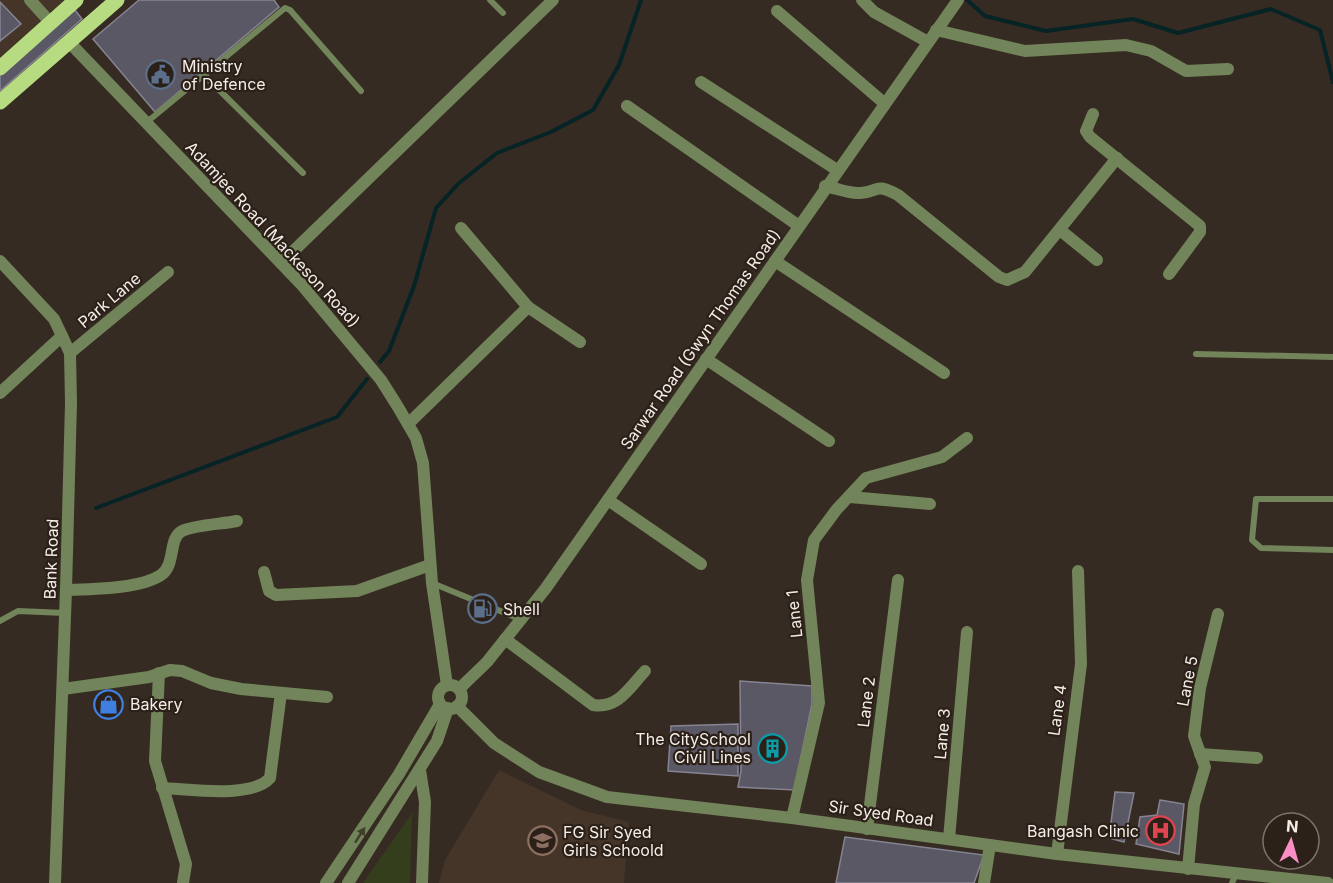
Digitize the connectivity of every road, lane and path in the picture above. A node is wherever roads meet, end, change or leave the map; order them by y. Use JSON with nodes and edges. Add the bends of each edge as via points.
{"nodes":[{"id":1,"x":30,"y":0,"type":"edge"},
{"id":2,"x":76,"y":0,"type":"edge"},
{"id":3,"x":81,"y":0,"type":"edge"},
{"id":4,"x":111,"y":0,"type":"edge"},
{"id":5,"x":117,"y":0,"type":"edge"},
{"id":6,"x":489,"y":0,"type":"edge"},
{"id":7,"x":553,"y":0,"type":"edge"},
{"id":8,"x":862,"y":0,"type":"edge"},
{"id":9,"x":958,"y":0,"type":"edge"},
{"id":10,"x":777,"y":11,"type":"dead end"},
{"id":11,"x":503,"y":13,"type":"dead end"},
{"id":12,"x":50,"y":22,"type":"junction"},
{"id":13,"x":936,"y":30,"type":"junction"},
{"id":14,"x":68,"y":41,"type":"junction"},
{"id":15,"x":928,"y":42,"type":"junction"},
{"id":16,"x":0,"y":68,"type":"edge"},
{"id":17,"x":1228,"y":69,"type":"dead end"},
{"id":18,"x":0,"y":74,"type":"edge"},
{"id":19,"x":203,"y":74,"type":"junction"},
{"id":20,"x":701,"y":82,"type":"dead end"},
{"id":21,"x":361,"y":91,"type":"dead end"},
{"id":22,"x":0,"y":100,"type":"edge"},
{"id":23,"x":885,"y":103,"type":"junction"},
{"id":24,"x":627,"y":106,"type":"dead end"},
{"id":25,"x":1093,"y":114,"type":"dead end"},
{"id":26,"x":147,"y":122,"type":"junction"},
{"id":27,"x":1117,"y":158,"type":"junction"},
{"id":28,"x":837,"y":170,"type":"junction"},
{"id":29,"x":303,"y":173,"type":"dead end"},
{"id":30,"x":825,"y":186,"type":"junction"},
{"id":31,"x":799,"y":226,"type":"junction"},
{"id":32,"x":461,"y":228,"type":"dead end"},
{"id":33,"x":1060,"y":230,"type":"junction"},
{"id":34,"x":1097,"y":260,"type":"dead end"},
{"id":35,"x":776,"y":261,"type":"junction"},
{"id":36,"x":281,"y":263,"type":"junction"},
{"id":37,"x":1,"y":264,"type":"edge"},
{"id":38,"x":168,"y":272,"type":"dead end"},
{"id":39,"x":1169,"y":274,"type":"dead end"},
{"id":40,"x":528,"y":307,"type":"junction"},
{"id":41,"x":62,"y":336,"type":"junction"},
{"id":42,"x":580,"y":342,"type":"dead end"},
{"id":43,"x":70,"y":353,"type":"junction"},
{"id":44,"x":1196,"y":354,"type":"dead end"},
{"id":45,"x":1333,"y":357,"type":"edge"},
{"id":46,"x":706,"y":359,"type":"junction"},
{"id":47,"x":944,"y":373,"type":"dead end"},
{"id":48,"x":0,"y":393,"type":"edge"},
{"id":49,"x":408,"y":424,"type":"junction"},
{"id":50,"x":967,"y":438,"type":"dead end"},
{"id":51,"x":829,"y":441,"type":"dead end"},
{"id":52,"x":850,"y":497,"type":"junction"},
{"id":53,"x":1333,"y":499,"type":"edge"},
{"id":54,"x":608,"y":500,"type":"junction"},
{"id":55,"x":930,"y":504,"type":"dead end"},
{"id":56,"x":237,"y":521,"type":"dead end"},
{"id":57,"x":1333,"y":550,"type":"edge"},
{"id":58,"x":701,"y":564,"type":"dead end"},
{"id":59,"x":430,"y":565,"type":"junction"},
{"id":60,"x":1078,"y":571,"type":"dead end"},
{"id":61,"x":264,"y":572,"type":"dead end"},
{"id":62,"x":898,"y":580,"type":"dead end"},
{"id":63,"x":432,"y":583,"type":"junction"},
{"id":64,"x":66,"y":590,"type":"junction"},
{"id":65,"x":66,"y":613,"type":"junction"},
{"id":66,"x":1218,"y":614,"type":"dead end"},
{"id":67,"x":522,"y":620,"type":"junction"},
{"id":68,"x":0,"y":621,"type":"edge"},
{"id":69,"x":967,"y":632,"type":"dead end"},
{"id":70,"x":505,"y":639,"type":"junction"},
{"id":71,"x":645,"y":671,"type":"dead end"},
{"id":72,"x":159,"y":674,"type":"junction"},
{"id":73,"x":447,"y":685,"type":"junction"},
{"id":74,"x":63,"y":689,"type":"junction"},
{"id":75,"x":459,"y":689,"type":"junction"},
{"id":76,"x":280,"y":693,"type":"junction"},
{"id":77,"x":327,"y":697,"type":"dead end"},
{"id":78,"x":448,"y":706,"type":"junction"},
{"id":79,"x":1200,"y":754,"type":"junction"},
{"id":80,"x":1257,"y":758,"type":"dead end"},
{"id":81,"x":420,"y":770,"type":"junction"},
{"id":82,"x":162,"y":788,"type":"junction"},
{"id":83,"x":792,"y":818,"type":"junction"},
{"id":84,"x":867,"y":829,"type":"junction"},
{"id":85,"x":949,"y":839,"type":"junction"},
{"id":86,"x":990,"y":845,"type":"junction"},
{"id":87,"x":1057,"y":854,"type":"junction"},
{"id":88,"x":1188,"y":869,"type":"junction"},
{"id":89,"x":1234,"y":878,"type":"edge"},
{"id":90,"x":55,"y":883,"type":"edge"},
{"id":91,"x":183,"y":883,"type":"edge"},
{"id":92,"x":326,"y":883,"type":"edge"},
{"id":93,"x":348,"y":883,"type":"edge"},
{"id":94,"x":422,"y":883,"type":"edge"},
{"id":95,"x":984,"y":883,"type":"edge"},
{"id":96,"x":1328,"y":883,"type":"edge"}],
"edges":[{"from":1,"to":12,"type":"street"},
{"from":2,"to":12,"type":"main road"},
{"from":3,"to":18,"type":"lane"},
{"from":4,"to":22,"type":"lane"},
{"from":5,"to":14,"type":"main road"},
{"from":6,"to":11,"type":"lane"},
{"from":7,"to":36,"type":"street"},
{"from":8,"to":15,"type":"street","via":[[874,12]]},
{"from":9,"to":13,"type":"street","name":"Sarwar Road (Gwyn Thomas Road)"},
{"from":10,"to":23,"type":"street"},
{"from":12,"to":16,"type":"main road"},
{"from":13,"to":15,"type":"street","name":"Sarwar Road (Gwyn Thomas Road)"},
{"from":13,"to":17,"type":"street","via":[[1025,51],[1126,45],[1151,51],[1186,71]]},
{"from":14,"to":22,"type":"main road"},
{"from":14,"to":26,"type":"street","name":"Adamjee Road (Mackeson Road)"},
{"from":15,"to":23,"type":"street","name":"Sarwar Road (Gwyn Thomas Road)"},
{"from":19,"to":21,"type":"lane","via":[[285,8]]},
{"from":19,"to":26,"type":"lane"},
{"from":19,"to":29,"type":"lane"},
{"from":20,"to":28,"type":"street"},
{"from":23,"to":28,"type":"street","name":"Sarwar Road (Gwyn Thomas Road)"},
{"from":24,"to":31,"type":"street"},
{"from":25,"to":27,"type":"street","via":[[1086,131]]},
{"from":26,"to":36,"type":"street","name":"Adamjee Road (Mackeson Road)"},
{"from":27,"to":33,"type":"street"},
{"from":27,"to":39,"type":"street","via":[[1200,226],[1200,232]]},
{"from":28,"to":30,"type":"street","name":"Sarwar Road (Gwyn Thomas Road)"},
{"from":30,"to":31,"type":"street","name":"Sarwar Road (Gwyn Thomas Road)"},
{"from":30,"to":33,"type":"street","via":[[860,193],[885,189],[898,195],[1007,280],[1025,273]]},
{"from":31,"to":35,"type":"street","name":"Sarwar Road (Gwyn Thomas Road)"},
{"from":32,"to":40,"type":"street"},
{"from":33,"to":34,"type":"street"},
{"from":35,"to":46,"type":"street","name":"Sarwar Road (Gwyn Thomas Road)"},
{"from":35,"to":47,"type":"street"},
{"from":36,"to":49,"type":"street","name":"Adamjee Road (Mackeson Road)","via":[[381,380]]},
{"from":37,"to":41,"type":"street","name":"Bank Road","via":[[54,319]]},
{"from":38,"to":43,"type":"street","name":"Park Lane"},
{"from":40,"to":42,"type":"street"},
{"from":40,"to":49,"type":"street"},
{"from":41,"to":43,"type":"street","name":"Bank Road"},
{"from":41,"to":48,"type":"street"},
{"from":43,"to":64,"type":"street","name":"Bank Road"},
{"from":44,"to":45,"type":"lane"},
{"from":46,"to":51,"type":"street"},
{"from":46,"to":54,"type":"street","name":"Sarwar Road (Gwyn Thomas Road)"},
{"from":49,"to":59,"type":"street","name":"Adamjee Road (Mackeson Road)","via":[[423,463]]},
{"from":50,"to":52,"type":"street","name":"Lane 1","via":[[942,457],[866,478]]},
{"from":52,"to":55,"type":"street"},
{"from":52,"to":83,"type":"street","name":"Lane 1","via":[[814,540],[807,580],[819,703]]},
{"from":53,"to":57,"type":"lane","via":[[1256,499],[1252,540],[1261,548]]},
{"from":54,"to":58,"type":"street"},
{"from":54,"to":67,"type":"street","name":"Sarwar Road (Gwyn Thomas Road)"},
{"from":56,"to":64,"type":"street","via":[[182,531],[175,538],[172,558],[164,573],[153,579],[107,588]]},
{"from":59,"to":61,"type":"street","via":[[357,591],[276,595],[269,591]]},
{"from":59,"to":63,"type":"street","name":"Adamjee Road (Mackeson Road)"},
{"from":60,"to":87,"type":"street","name":"Lane 4","via":[[1081,664]]},
{"from":62,"to":84,"type":"street","name":"Lane 2"},
{"from":63,"to":67,"type":"lane"},
{"from":63,"to":73,"type":"street","name":"Adamjee Road (Mackeson Road)"},
{"from":64,"to":65,"type":"street","name":"Bank Road"},
{"from":65,"to":68,"type":"lane","via":[[18,611]]},
{"from":65,"to":74,"type":"street","name":"Bank Road"},
{"from":66,"to":79,"type":"street","name":"Lane 5","via":[[1200,688],[1194,736]]},
{"from":67,"to":70,"type":"street","name":"Sarwar Road (Gwyn Thomas Road)"},
{"from":69,"to":85,"type":"street","name":"Lane 3"},
{"from":70,"to":71,"type":"street","via":[[592,705],[606,707],[616,701]]},
{"from":70,"to":75,"type":"street","name":"Sarwar Road (Gwyn Thomas Road)"},
{"from":72,"to":74,"type":"street"},
{"from":72,"to":76,"type":"street","via":[[182,671],[211,683]]},
{"from":72,"to":82,"type":"street","via":[[154,739]]},
{"from":73,"to":75,"type":"street"},
{"from":73,"to":78,"type":"street","via":[[439,691]]},
{"from":74,"to":90,"type":"street","name":"Bank Road"},
{"from":75,"to":78,"type":"street","via":[[462,698]]},
{"from":76,"to":77,"type":"street"},
{"from":76,"to":82,"type":"street","via":[[270,778],[265,783],[249,790]]},
{"from":78,"to":81,"type":"street","via":[[437,741]]},
{"from":78,"to":83,"type":"street","name":"Sir Syed Road","via":[[539,772],[607,797]]},
{"from":92,"to":78,"type":"street","one_way":true},
{"from":79,"to":80,"type":"street"},
{"from":79,"to":88,"type":"street","name":"Lane 5","via":[[1204,767],[1194,804]]},
{"from":81,"to":93,"type":"street"},
{"from":81,"to":94,"type":"street","via":[[426,802]]},
{"from":82,"to":91,"type":"street","via":[[186,864]]},
{"from":83,"to":84,"type":"street","name":"Sir Syed Road"},
{"from":84,"to":85,"type":"street","name":"Sir Syed Road"},
{"from":85,"to":86,"type":"street","name":"Sir Syed Road"},
{"from":86,"to":87,"type":"street","name":"Sir Syed Road"},
{"from":86,"to":95,"type":"street"},
{"from":87,"to":88,"type":"street","name":"Sir Syed Road"},
{"from":88,"to":89,"type":"street","name":"Sir Syed Road"},
{"from":89,"to":96,"type":"street","name":"Sir Syed Road"}]}
